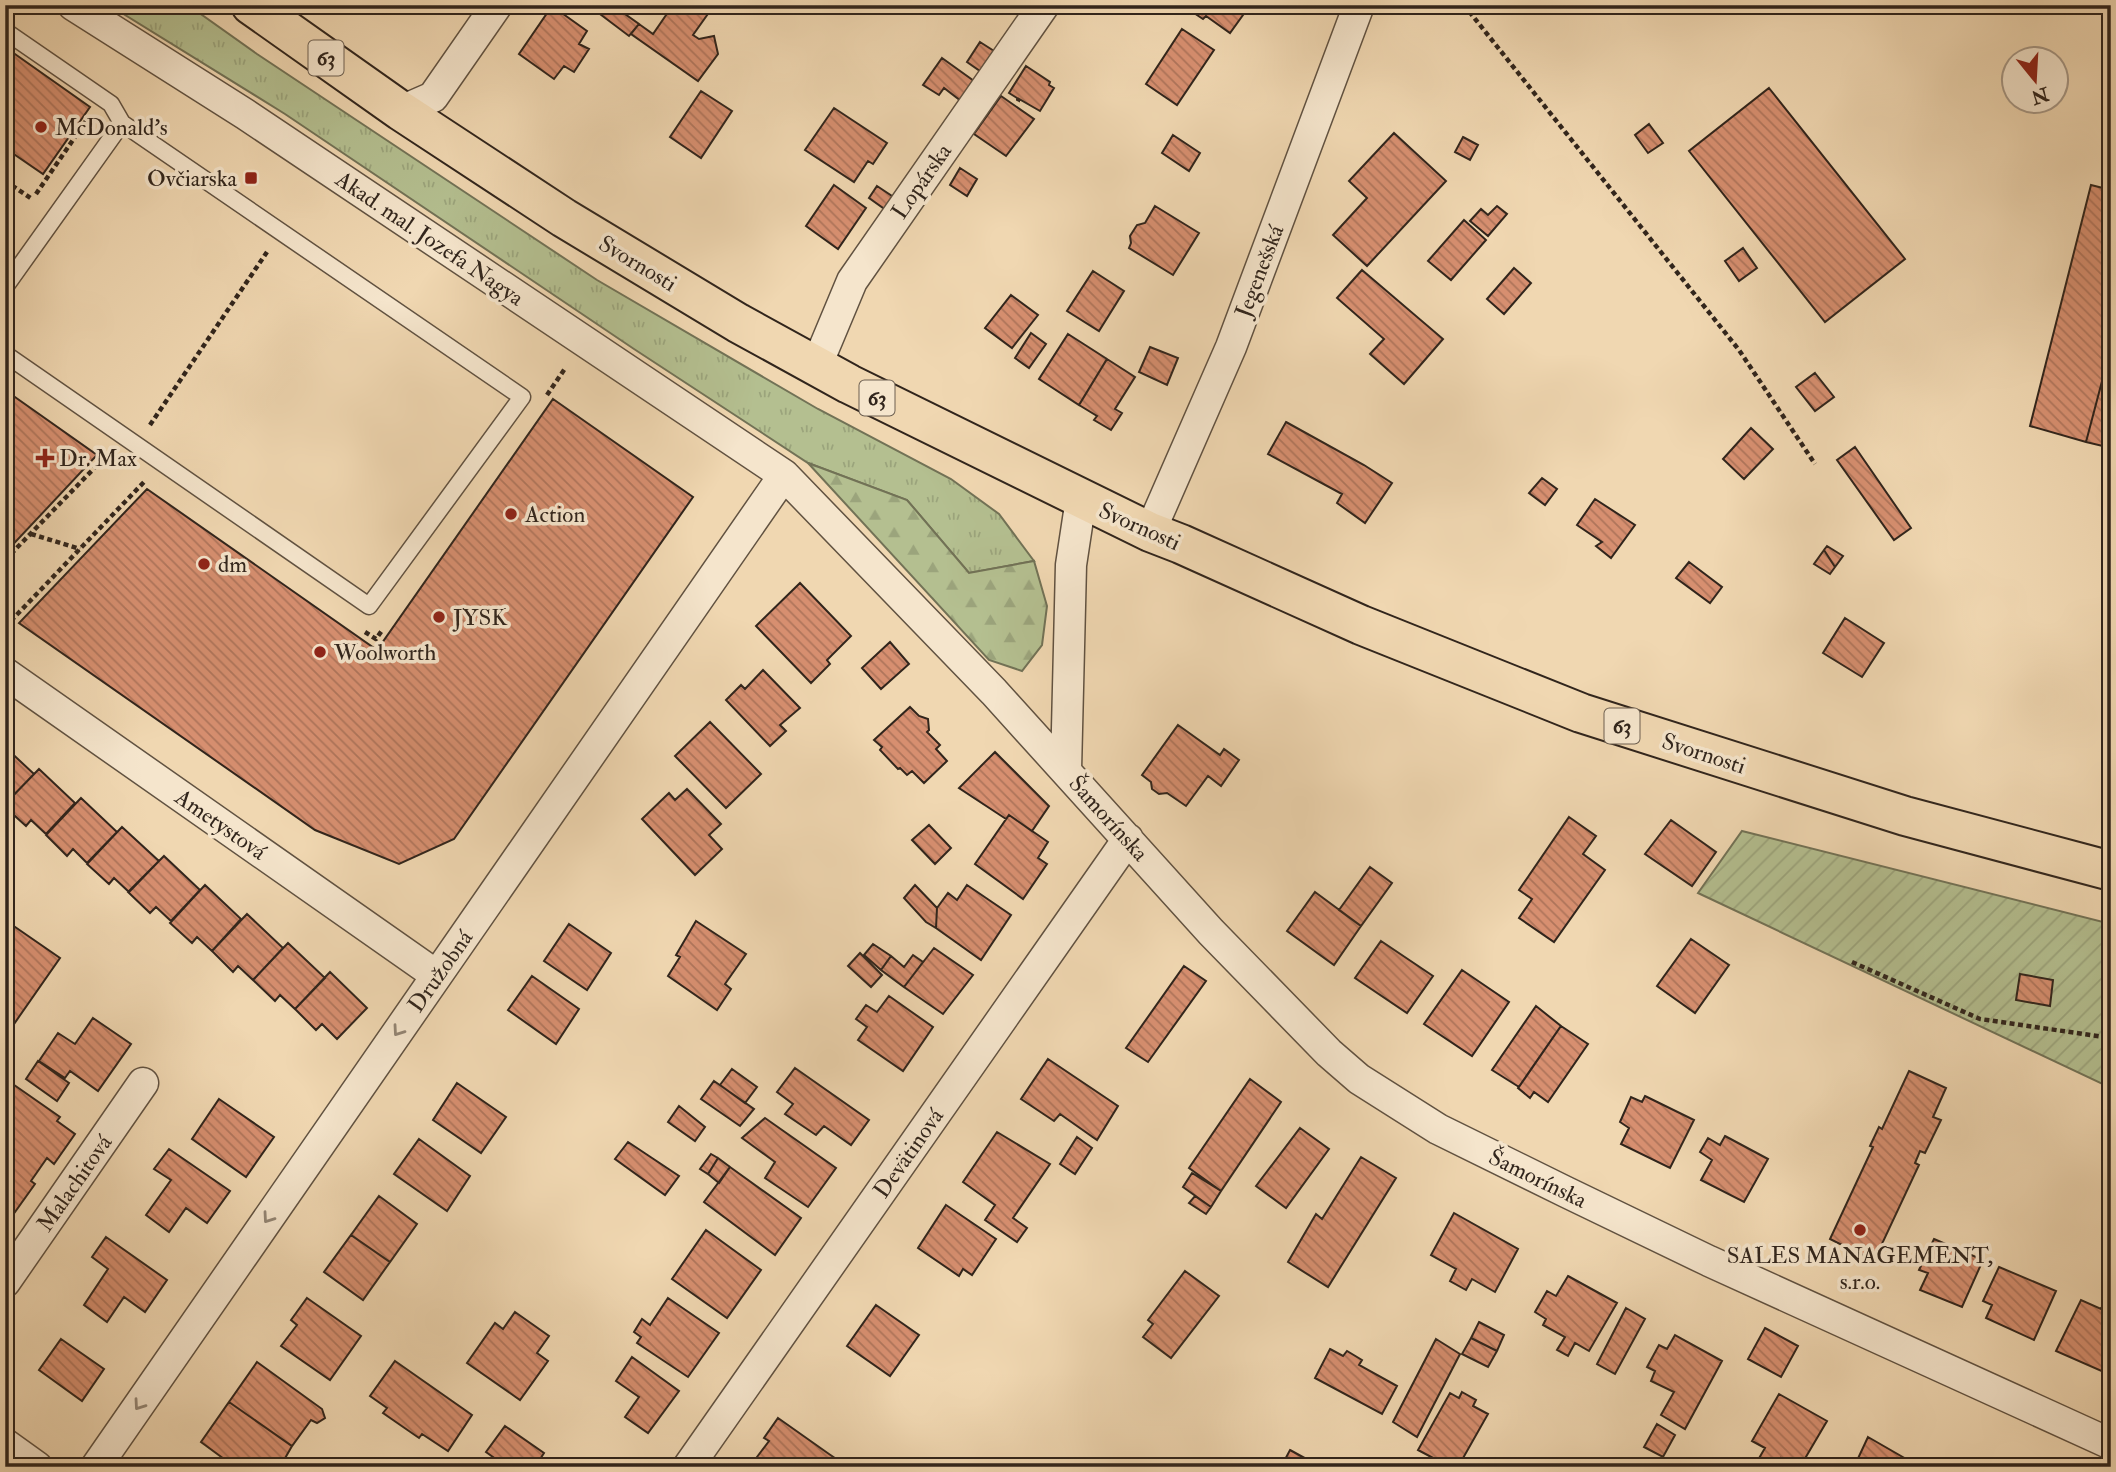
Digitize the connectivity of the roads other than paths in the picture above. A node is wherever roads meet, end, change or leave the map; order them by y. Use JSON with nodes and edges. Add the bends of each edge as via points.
{"nodes":[{"id":1,"x":73,"y":5,"type":"edge"},
{"id":2,"x":251,"y":5,"type":"edge"},
{"id":3,"x":497,"y":5,"type":"edge"},
{"id":4,"x":1044,"y":5,"type":"edge"},
{"id":5,"x":1359,"y":5,"type":"edge"},
{"id":6,"x":5,"y":31,"type":"edge"},
{"id":7,"x":401,"y":111,"type":"junction"},
{"id":8,"x":122,"y":123,"type":"junction"},
{"id":9,"x":5,"y":287,"type":"edge"},
{"id":10,"x":5,"y":354,"type":"edge"},
{"id":11,"x":816,"y":366,"type":"junction"},
{"id":12,"x":784,"y":475,"type":"junction"},
{"id":13,"x":1081,"y":499,"type":"junction"},
{"id":14,"x":1150,"y":533,"type":"junction"},
{"id":15,"x":5,"y":673,"type":"edge"},
{"id":16,"x":1066,"y":770,"type":"junction"},
{"id":17,"x":1128,"y":839,"type":"junction"},
{"id":18,"x":2111,"y":871,"type":"edge"},
{"id":19,"x":436,"y":975,"type":"junction"},
{"id":20,"x":144,"y":1083,"type":"dead end"},
{"id":21,"x":5,"y":1282,"type":"edge"},
{"id":22,"x":5,"y":1444,"type":"edge"},
{"id":23,"x":2111,"y":1444,"type":"edge"},
{"id":24,"x":37,"y":1467,"type":"edge"},
{"id":25,"x":96,"y":1467,"type":"edge"},
{"id":26,"x":688,"y":1467,"type":"edge"}],
"edges":[{"from":1,"to":12,"type":"street","name":"Akad. mal. Jozefa Nagya","via":[[245,114]]},
{"from":2,"to":7,"type":"main road","name":"Svornosti","number":"63"},
{"from":3,"to":7,"type":"street","via":[[433,97]]},
{"from":4,"to":11,"type":"street","name":"Lopárska","via":[[852,281]]},
{"from":5,"to":14,"type":"street","name":"Jegenešská","via":[[1231,347]]},
{"from":6,"to":8,"type":"lane","via":[[111,104]]},
{"from":7,"to":11,"type":"main road","name":"Svornosti","number":"63","via":[[613,249]]},
{"from":8,"to":9,"type":"lane"},
{"from":8,"to":10,"type":"lane","via":[[522,397],[369,607]]},
{"from":11,"to":13,"type":"main road","name":"Svornosti","number":"63"},
{"from":12,"to":16,"type":"street","name":"Šamorínska"},
{"from":12,"to":19,"type":"street","name":"Družobná"},
{"from":13,"to":14,"type":"main road","name":"Svornosti","number":"63"},
{"from":13,"to":16,"type":"street","name":"Šamorínska","via":[[1072,565]]},
{"from":14,"to":18,"type":"main road","name":"Svornosti","number":"63","via":[[1581,713],[1905,816]]},
{"from":15,"to":19,"type":"street","name":"Ametystová"},
{"from":16,"to":17,"type":"street","name":"Šamorínska"},
{"from":17,"to":23,"type":"street","name":"Šamorínska","via":[[1211,932],[1347,1070],[1438,1129],[1690,1251]]},
{"from":17,"to":26,"type":"street","name":"Devätinová"},
{"from":19,"to":25,"type":"street","name":"Družobná","one_way":true},
{"from":20,"to":21,"type":"street","name":"Malachitová"},
{"from":22,"to":24,"type":"street"}]}
